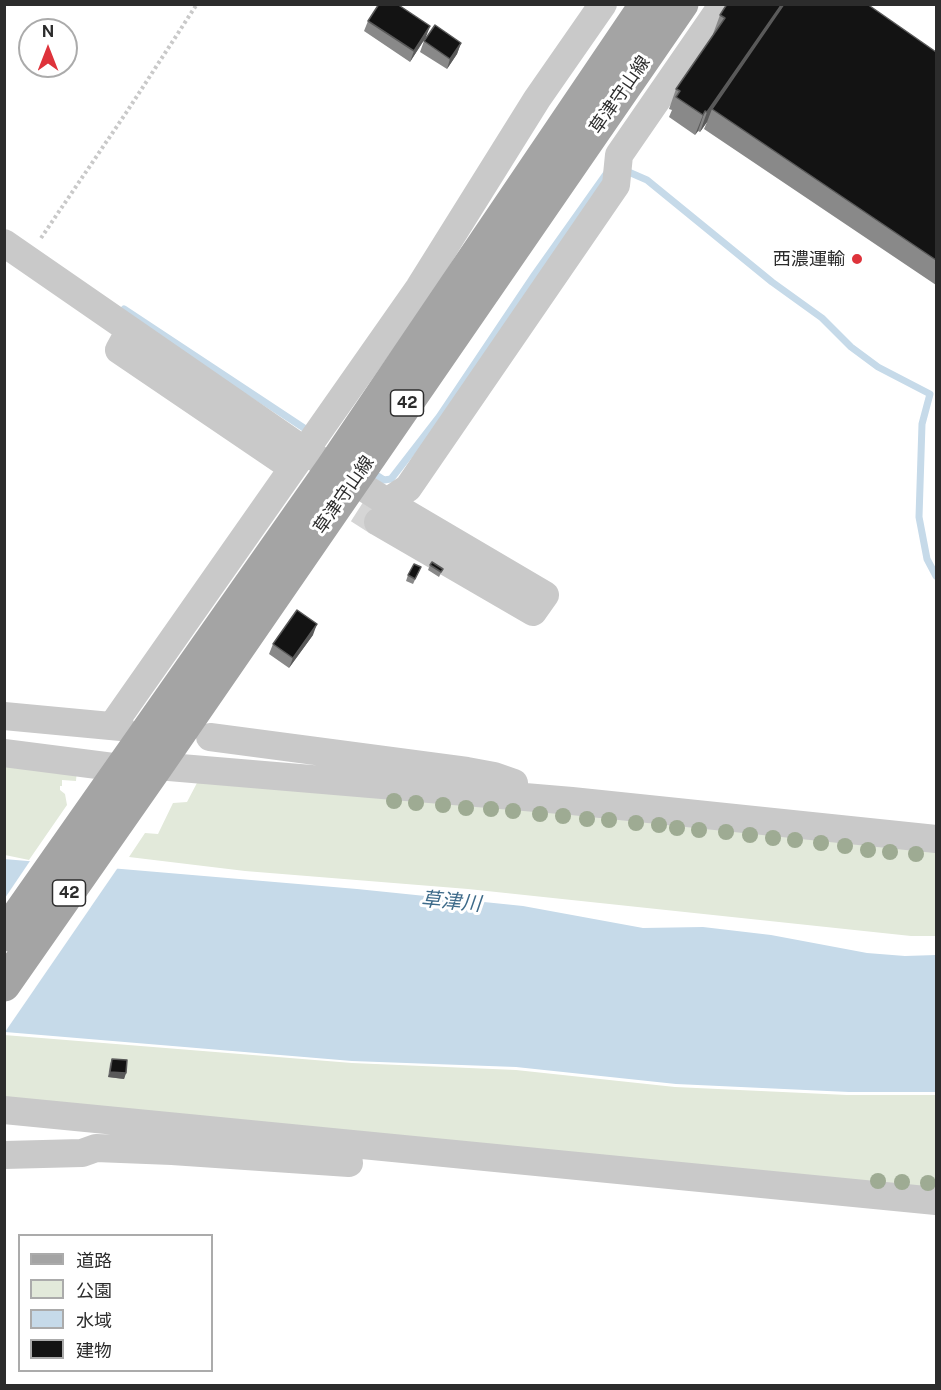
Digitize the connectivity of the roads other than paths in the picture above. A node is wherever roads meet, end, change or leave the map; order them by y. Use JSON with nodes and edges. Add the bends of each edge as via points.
{"nodes":[{"id":1,"x":603,"y":4,"type":"edge"},
{"id":2,"x":646,"y":4,"type":"edge"},
{"id":3,"x":682,"y":4,"type":"edge"},
{"id":4,"x":723,"y":4,"type":"edge"},
{"id":5,"x":16,"y":251,"type":"edge"},
{"id":6,"x":294,"y":456,"type":"junction"},
{"id":7,"x":343,"y":474,"type":"junction"},
{"id":8,"x":382,"y":512,"type":"junction"},
{"id":9,"x":4,"y":716,"type":"edge"},
{"id":10,"x":210,"y":737,"type":"dead end"},
{"id":11,"x":4,"y":740,"type":"edge"},
{"id":12,"x":4,"y":753,"type":"edge"},
{"id":13,"x":161,"y":761,"type":"junction"},
{"id":14,"x":108,"y":777,"type":"junction"},
{"id":15,"x":514,"y":783,"type":"junction"},
{"id":16,"x":936,"y":825,"type":"edge"},
{"id":17,"x":936,"y":839,"type":"edge"},
{"id":18,"x":4,"y":935,"type":"edge"},
{"id":19,"x":4,"y":985,"type":"edge"},
{"id":20,"x":4,"y":1110,"type":"edge"},
{"id":21,"x":173,"y":1139,"type":"junction"},
{"id":22,"x":4,"y":1155,"type":"edge"},
{"id":23,"x":936,"y":1201,"type":"edge"},
{"id":24,"x":936,"y":1216,"type":"edge"}],
"edges":[{"from":1,"to":6,"type":"street","via":[[537,99],[419,288]]},
{"from":2,"to":7,"type":"main road","name":"草津守山線","number":"42"},
{"from":3,"to":7,"type":"main road","name":"草津守山線","number":"42"},
{"from":4,"to":8,"type":"street","via":[[619,155],[616,185],[408,488]]},
{"from":5,"to":6,"type":"street","via":[[129,330]]},
{"from":6,"to":7,"type":"street"},
{"from":6,"to":9,"type":"street","via":[[116,727]]},
{"from":7,"to":8,"type":"street"},
{"from":7,"to":13,"type":"main road","name":"草津守山線","number":"42"},
{"from":7,"to":14,"type":"main road","name":"草津守山線","number":"42"},
{"from":8,"to":8,"type":"street","via":[[545,595],[533,612]]},
{"from":10,"to":15,"type":"street","via":[[467,771]]},
{"from":11,"to":14,"type":"street","via":[[81,748]]},
{"from":12,"to":14,"type":"street"},
{"from":13,"to":15,"type":"street"},
{"from":13,"to":17,"type":"street"},
{"from":13,"to":19,"type":"main road","name":"草津守山線","number":"42"},
{"from":14,"to":18,"type":"main road","name":"草津守山線","number":"42"},
{"from":15,"to":16,"type":"street"},
{"from":20,"to":21,"type":"street"},
{"from":21,"to":22,"type":"street","via":[[82,1153]]},
{"from":21,"to":23,"type":"street"},
{"from":21,"to":24,"type":"street","via":[[299,1159]]}]}
